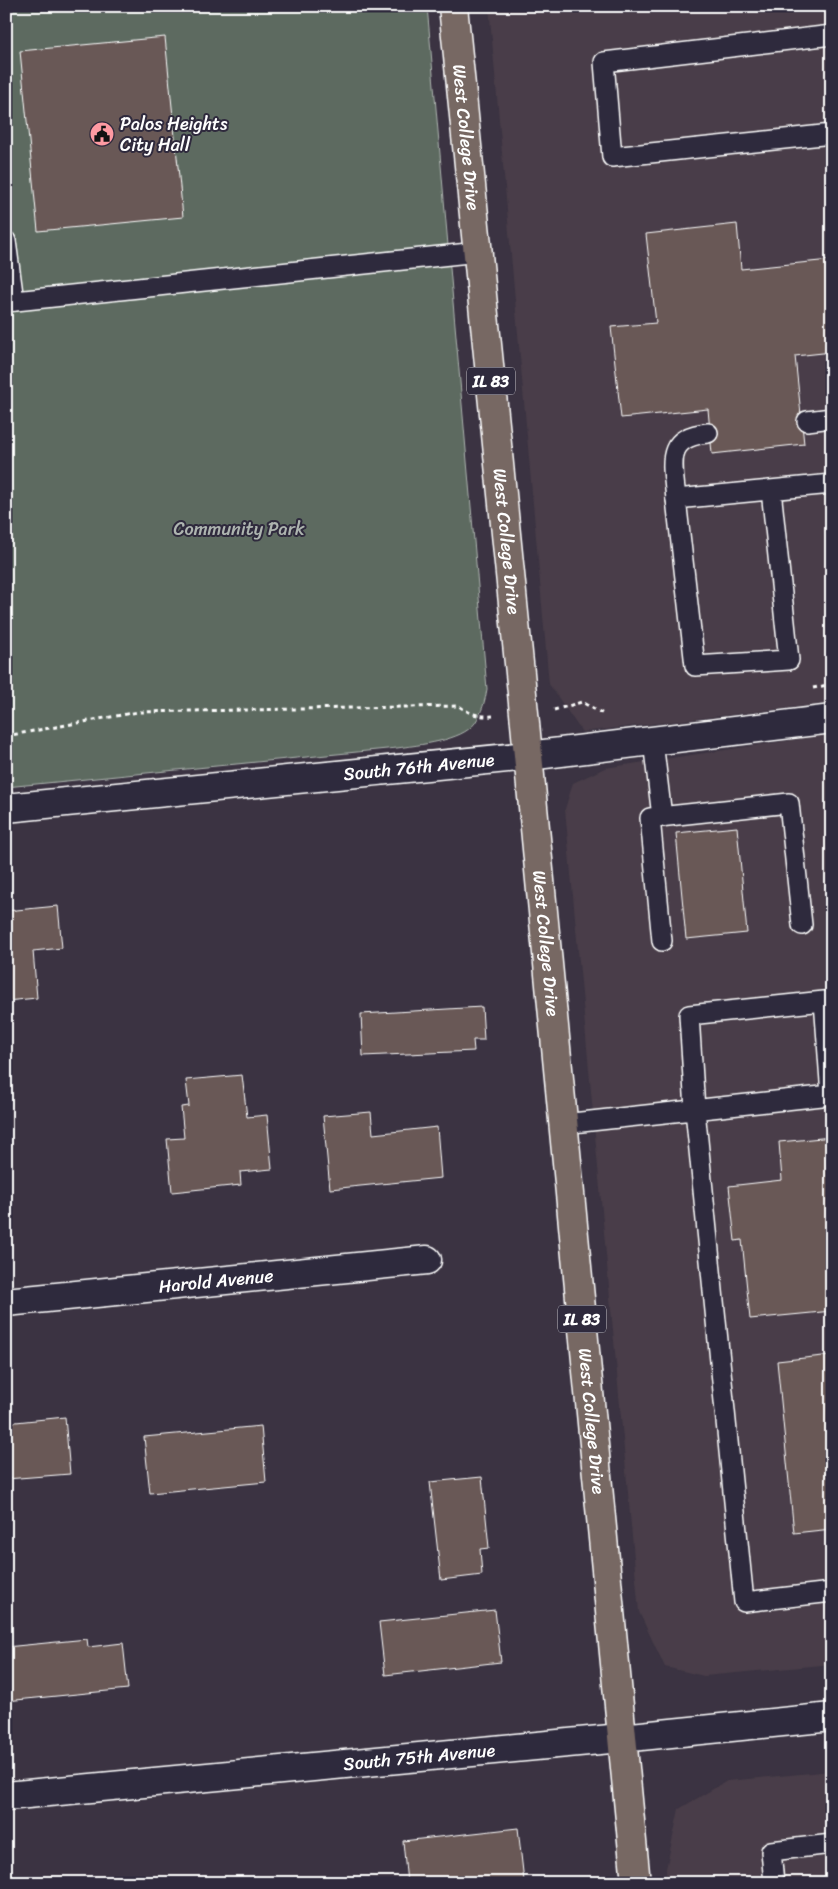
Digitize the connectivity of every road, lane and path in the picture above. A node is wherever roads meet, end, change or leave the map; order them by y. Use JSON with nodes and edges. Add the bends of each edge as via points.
{"nodes":[{"id":1,"x":453,"y":6,"type":"edge"},
{"id":2,"x":832,"y":35,"type":"edge"},
{"id":3,"x":832,"y":134,"type":"edge"},
{"id":4,"x":6,"y":241,"type":"edge"},
{"id":5,"x":478,"y":252,"type":"junction"},
{"id":6,"x":10,"y":301,"type":"edge"},
{"id":7,"x":832,"y":418,"type":"edge"},
{"id":8,"x":806,"y":421,"type":"dead end"},
{"id":9,"x":708,"y":433,"type":"dead end"},
{"id":10,"x":832,"y":484,"type":"edge"},
{"id":11,"x":770,"y":490,"type":"junction"},
{"id":12,"x":676,"y":499,"type":"junction"},
{"id":13,"x":468,"y":713,"type":"dead end"},
{"id":14,"x":832,"y":718,"type":"edge"},
{"id":15,"x":6,"y":736,"type":"edge"},
{"id":16,"x":654,"y":741,"type":"junction"},
{"id":17,"x":528,"y":756,"type":"junction"},
{"id":18,"x":6,"y":808,"type":"edge"},
{"id":19,"x":662,"y":817,"type":"junction"},
{"id":20,"x":802,"y":925,"type":"dead end"},
{"id":21,"x":662,"y":941,"type":"dead end"},
{"id":22,"x":695,"y":1110,"type":"junction"},
{"id":23,"x":563,"y":1124,"type":"junction"},
{"id":24,"x":427,"y":1260,"type":"dead end"},
{"id":25,"x":6,"y":1302,"type":"edge"},
{"id":26,"x":832,"y":1592,"type":"edge"},
{"id":27,"x":832,"y":1716,"type":"edge"},
{"id":28,"x":621,"y":1738,"type":"junction"},
{"id":29,"x":6,"y":1796,"type":"edge"},
{"id":30,"x":832,"y":1844,"type":"edge"},
{"id":31,"x":636,"y":1883,"type":"edge"},
{"id":32,"x":774,"y":1883,"type":"edge"}],
"edges":[{"from":1,"to":5,"type":"main road","name":"West College Drive","number":"IL 83"},
{"from":2,"to":3,"type":"lane","via":[[604,62],[612,157]]},
{"from":4,"to":6,"type":"lane"},
{"from":5,"to":6,"type":"lane"},
{"from":5,"to":17,"type":"main road","name":"West College Drive","number":"IL 83"},
{"from":7,"to":8,"type":"lane"},
{"from":9,"to":12,"type":"lane","via":[[682,439],[674,450]]},
{"from":10,"to":11,"type":"lane"},
{"from":11,"to":12,"type":"lane"},
{"from":11,"to":12,"type":"lane","via":[[789,660],[695,666]]},
{"from":13,"to":15,"type":"path","via":[[459,706],[138,712]]},
{"from":14,"to":16,"type":"street","name":"South 76th Avenue"},
{"from":16,"to":17,"type":"street","name":"South 76th Avenue"},
{"from":16,"to":19,"type":"lane"},
{"from":17,"to":18,"type":"street","name":"South 76th Avenue"},
{"from":17,"to":23,"type":"main road","name":"West College Drive","number":"IL 83"},
{"from":19,"to":20,"type":"lane","via":[[789,803]]},
{"from":19,"to":21,"type":"lane","via":[[650,818]]},
{"from":22,"to":22,"type":"lane","via":[[831,1095],[824,1001],[689,1015]]},
{"from":22,"to":23,"type":"lane"},
{"from":22,"to":26,"type":"lane","via":[[744,1602]]},
{"from":23,"to":28,"type":"main road","name":"West College Drive","number":"IL 83"},
{"from":24,"to":25,"type":"street","name":"Harold Avenue"},
{"from":27,"to":28,"type":"street","name":"South 75th Avenue"},
{"from":28,"to":29,"type":"street","name":"South 75th Avenue"},
{"from":28,"to":31,"type":"main road","name":"West College Drive","number":"IL 83"},
{"from":30,"to":32,"type":"lane","via":[[771,1851]]}]}
